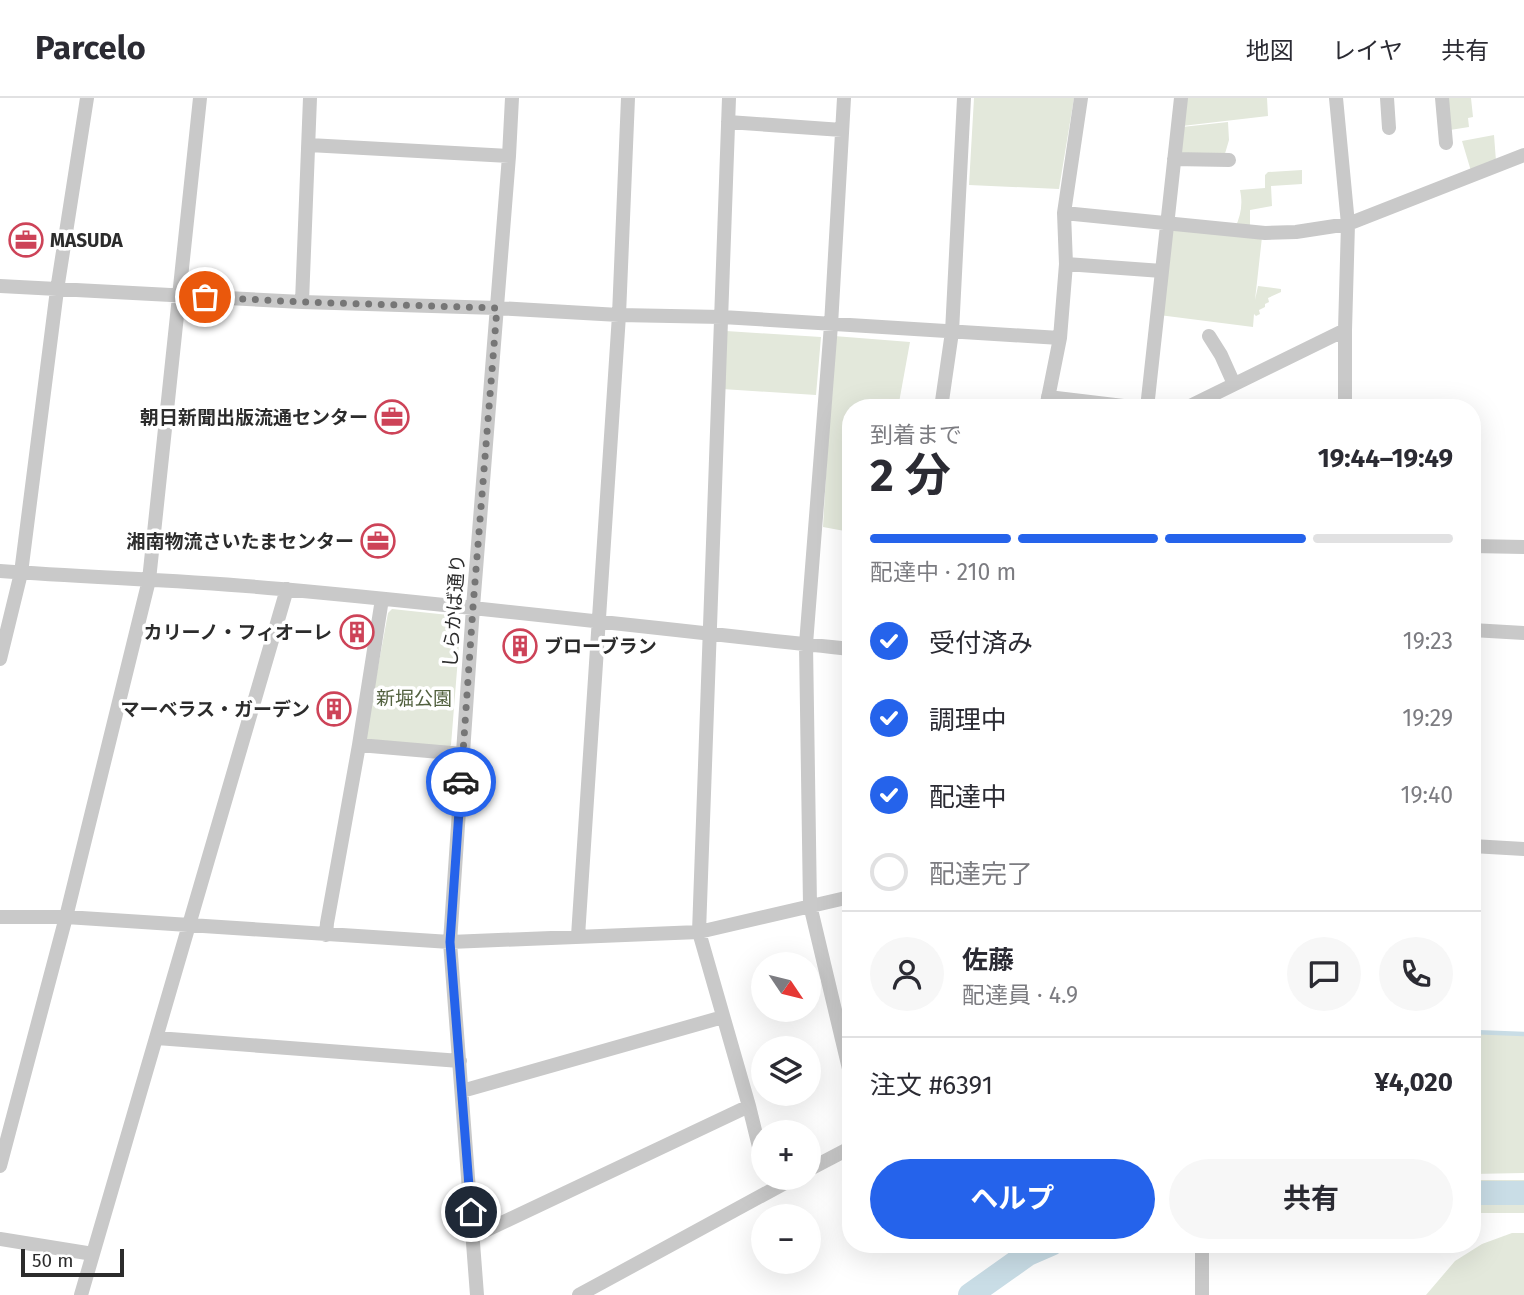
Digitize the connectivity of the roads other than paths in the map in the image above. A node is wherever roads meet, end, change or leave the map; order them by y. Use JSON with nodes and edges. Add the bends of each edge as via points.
{"nodes":[{"id":1,"x":86,"y":98,"type":"edge"},
{"id":2,"x":200,"y":98,"type":"edge"},
{"id":3,"x":310,"y":98,"type":"edge"},
{"id":4,"x":512,"y":98,"type":"edge"},
{"id":5,"x":628,"y":98,"type":"edge"},
{"id":6,"x":729,"y":98,"type":"edge"},
{"id":7,"x":844,"y":98,"type":"edge"},
{"id":8,"x":964,"y":98,"type":"edge"},
{"id":9,"x":1081,"y":98,"type":"edge"},
{"id":10,"x":1181,"y":98,"type":"edge"},
{"id":11,"x":1336,"y":98,"type":"edge"},
{"id":12,"x":1387,"y":98,"type":"edge"},
{"id":13,"x":1442,"y":98,"type":"edge"},
{"id":14,"x":728,"y":122,"type":"junction"},
{"id":15,"x":1390,"y":128,"type":"dead end"},
{"id":16,"x":842,"y":130,"type":"junction"},
{"id":17,"x":1446,"y":143,"type":"dead end"},
{"id":18,"x":309,"y":145,"type":"junction"},
{"id":19,"x":1524,"y":155,"type":"edge"},
{"id":20,"x":509,"y":156,"type":"junction"},
{"id":21,"x":1174,"y":159,"type":"junction"},
{"id":22,"x":1229,"y":160,"type":"dead end"},
{"id":23,"x":1064,"y":213,"type":"junction"},
{"id":24,"x":1167,"y":223,"type":"junction"},
{"id":25,"x":1348,"y":224,"type":"junction"},
{"id":26,"x":1066,"y":264,"type":"junction"},
{"id":27,"x":1162,"y":271,"type":"junction"},
{"id":28,"x":0,"y":286,"type":"edge"},
{"id":29,"x":57,"y":290,"type":"junction"},
{"id":30,"x":180,"y":296,"type":"junction"},
{"id":31,"x":302,"y":302,"type":"junction"},
{"id":32,"x":497,"y":308,"type":"junction"},
{"id":33,"x":619,"y":315,"type":"junction"},
{"id":34,"x":722,"y":317,"type":"junction"},
{"id":35,"x":831,"y":325,"type":"junction"},
{"id":36,"x":1345,"y":330,"type":"junction"},
{"id":37,"x":952,"y":332,"type":"junction"},
{"id":38,"x":1209,"y":337,"type":"dead end"},
{"id":39,"x":1059,"y":338,"type":"junction"},
{"id":40,"x":1234,"y":384,"type":"junction"},
{"id":41,"x":942,"y":399,"type":"edge"},
{"id":42,"x":1048,"y":399,"type":"edge"},
{"id":43,"x":1148,"y":399,"type":"edge"},
{"id":44,"x":1204,"y":399,"type":"edge"},
{"id":45,"x":1345,"y":399,"type":"edge"},
{"id":46,"x":1481,"y":546,"type":"edge"},
{"id":47,"x":1524,"y":547,"type":"edge"},
{"id":48,"x":0,"y":571,"type":"edge"},
{"id":49,"x":21,"y":573,"type":"junction"},
{"id":50,"x":149,"y":580,"type":"junction"},
{"id":51,"x":287,"y":589,"type":"junction"},
{"id":52,"x":382,"y":599,"type":"junction"},
{"id":53,"x":473,"y":607,"type":"junction"},
{"id":54,"x":598,"y":622,"type":"junction"},
{"id":55,"x":1481,"y":630,"type":"edge"},
{"id":56,"x":1524,"y":633,"type":"edge"},
{"id":57,"x":710,"y":634,"type":"junction"},
{"id":58,"x":806,"y":644,"type":"junction"},
{"id":59,"x":842,"y":648,"type":"edge"},
{"id":60,"x":0,"y":659,"type":"edge"},
{"id":61,"x":359,"y":745,"type":"junction"},
{"id":62,"x":463,"y":754,"type":"junction"},
{"id":63,"x":1481,"y":847,"type":"edge"},
{"id":64,"x":1524,"y":849,"type":"edge"},
{"id":65,"x":842,"y":899,"type":"edge"},
{"id":66,"x":810,"y":905,"type":"junction"},
{"id":67,"x":0,"y":918,"type":"edge"},
{"id":68,"x":66,"y":918,"type":"junction"},
{"id":69,"x":190,"y":925,"type":"junction"},
{"id":70,"x":699,"y":932,"type":"junction"},
{"id":71,"x":327,"y":935,"type":"junction"},
{"id":72,"x":578,"y":936,"type":"junction"},
{"id":73,"x":450,"y":942,"type":"junction"},
{"id":74,"x":723,"y":1017,"type":"junction"},
{"id":75,"x":157,"y":1038,"type":"junction"},
{"id":76,"x":842,"y":1039,"type":"edge"},
{"id":77,"x":460,"y":1061,"type":"junction"},
{"id":78,"x":462,"y":1091,"type":"junction"},
{"id":79,"x":748,"y":1106,"type":"junction"},
{"id":80,"x":752,"y":1120,"type":"edge"},
{"id":81,"x":842,"y":1152,"type":"edge"},
{"id":82,"x":821,"y":1163,"type":"edge"},
{"id":83,"x":0,"y":1166,"type":"edge"},
{"id":84,"x":758,"y":1190,"type":"edge"},
{"id":85,"x":472,"y":1237,"type":"junction"},
{"id":86,"x":0,"y":1239,"type":"edge"},
{"id":87,"x":1202,"y":1253,"type":"edge"},
{"id":88,"x":93,"y":1254,"type":"junction"},
{"id":89,"x":81,"y":1295,"type":"edge"},
{"id":90,"x":477,"y":1295,"type":"edge"},
{"id":91,"x":579,"y":1295,"type":"edge"},
{"id":92,"x":1202,"y":1295,"type":"edge"}],
"edges":[{"from":1,"to":29,"type":"street"},
{"from":2,"to":30,"type":"street"},
{"from":3,"to":18,"type":"street"},
{"from":4,"to":20,"type":"street","name":"しらかば通り"},
{"from":5,"to":33,"type":"street"},
{"from":6,"to":14,"type":"street"},
{"from":7,"to":16,"type":"street"},
{"from":8,"to":37,"type":"street"},
{"from":9,"to":23,"type":"street"},
{"from":10,"to":21,"type":"street"},
{"from":11,"to":25,"type":"street"},
{"from":12,"to":15,"type":"street"},
{"from":13,"to":17,"type":"street"},
{"from":14,"to":16,"type":"street"},
{"from":14,"to":34,"type":"street"},
{"from":16,"to":35,"type":"street"},
{"from":18,"to":20,"type":"street"},
{"from":18,"to":31,"type":"street"},
{"from":19,"to":25,"type":"street"},
{"from":20,"to":32,"type":"street","name":"しらかば通り"},
{"from":21,"to":22,"type":"street"},
{"from":21,"to":24,"type":"street"},
{"from":23,"to":24,"type":"street"},
{"from":23,"to":26,"type":"street"},
{"from":24,"to":25,"type":"street","via":[[1265,233]]},
{"from":24,"to":27,"type":"street"},
{"from":25,"to":36,"type":"street"},
{"from":26,"to":27,"type":"street"},
{"from":26,"to":39,"type":"street"},
{"from":27,"to":43,"type":"street"},
{"from":28,"to":29,"type":"street"},
{"from":29,"to":30,"type":"street"},
{"from":29,"to":49,"type":"street"},
{"from":30,"to":31,"type":"street"},
{"from":30,"to":50,"type":"street"},
{"from":31,"to":32,"type":"street"},
{"from":32,"to":33,"type":"street"},
{"from":32,"to":53,"type":"street","name":"しらかば通り"},
{"from":33,"to":34,"type":"street"},
{"from":33,"to":54,"type":"street"},
{"from":34,"to":35,"type":"street"},
{"from":34,"to":57,"type":"street"},
{"from":35,"to":37,"type":"street"},
{"from":35,"to":58,"type":"street"},
{"from":36,"to":40,"type":"street"},
{"from":36,"to":45,"type":"street"},
{"from":37,"to":39,"type":"street"},
{"from":37,"to":41,"type":"street"},
{"from":38,"to":40,"type":"street"},
{"from":39,"to":42,"type":"street"},
{"from":40,"to":44,"type":"street"},
{"from":46,"to":47,"type":"street"},
{"from":48,"to":49,"type":"street"},
{"from":49,"to":50,"type":"street"},
{"from":49,"to":60,"type":"street"},
{"from":50,"to":51,"type":"street"},
{"from":50,"to":68,"type":"street"},
{"from":51,"to":52,"type":"street"},
{"from":51,"to":69,"type":"street"},
{"from":52,"to":53,"type":"street"},
{"from":52,"to":61,"type":"street"},
{"from":53,"to":54,"type":"street"},
{"from":53,"to":62,"type":"street","name":"しらかば通り"},
{"from":54,"to":57,"type":"street"},
{"from":54,"to":72,"type":"street"},
{"from":55,"to":56,"type":"street"},
{"from":57,"to":58,"type":"street"},
{"from":57,"to":70,"type":"street"},
{"from":58,"to":59,"type":"street"},
{"from":58,"to":66,"type":"street"},
{"from":61,"to":62,"type":"street"},
{"from":61,"to":71,"type":"street"},
{"from":62,"to":73,"type":"street","name":"しらかば通り"},
{"from":63,"to":64,"type":"street"},
{"from":65,"to":66,"type":"street"},
{"from":66,"to":70,"type":"street"},
{"from":66,"to":76,"type":"street"},
{"from":67,"to":68,"type":"street"},
{"from":68,"to":69,"type":"street"},
{"from":68,"to":83,"type":"street"},
{"from":69,"to":71,"type":"street"},
{"from":69,"to":75,"type":"street"},
{"from":70,"to":72,"type":"street"},
{"from":70,"to":74,"type":"street"},
{"from":71,"to":73,"type":"street"},
{"from":72,"to":73,"type":"street"},
{"from":73,"to":77,"type":"street","name":"しらかば通り"},
{"from":74,"to":78,"type":"street"},
{"from":74,"to":79,"type":"street"},
{"from":75,"to":77,"type":"street"},
{"from":75,"to":88,"type":"street"},
{"from":77,"to":78,"type":"street","name":"しらかば通り"},
{"from":78,"to":85,"type":"street","name":"しらかば通り"},
{"from":79,"to":80,"type":"street"},
{"from":79,"to":85,"type":"street"},
{"from":81,"to":82,"type":"street"},
{"from":84,"to":91,"type":"street"},
{"from":85,"to":90,"type":"street","name":"しらかば通り"},
{"from":86,"to":88,"type":"street"},
{"from":87,"to":92,"type":"street"},
{"from":88,"to":89,"type":"street"}]}
